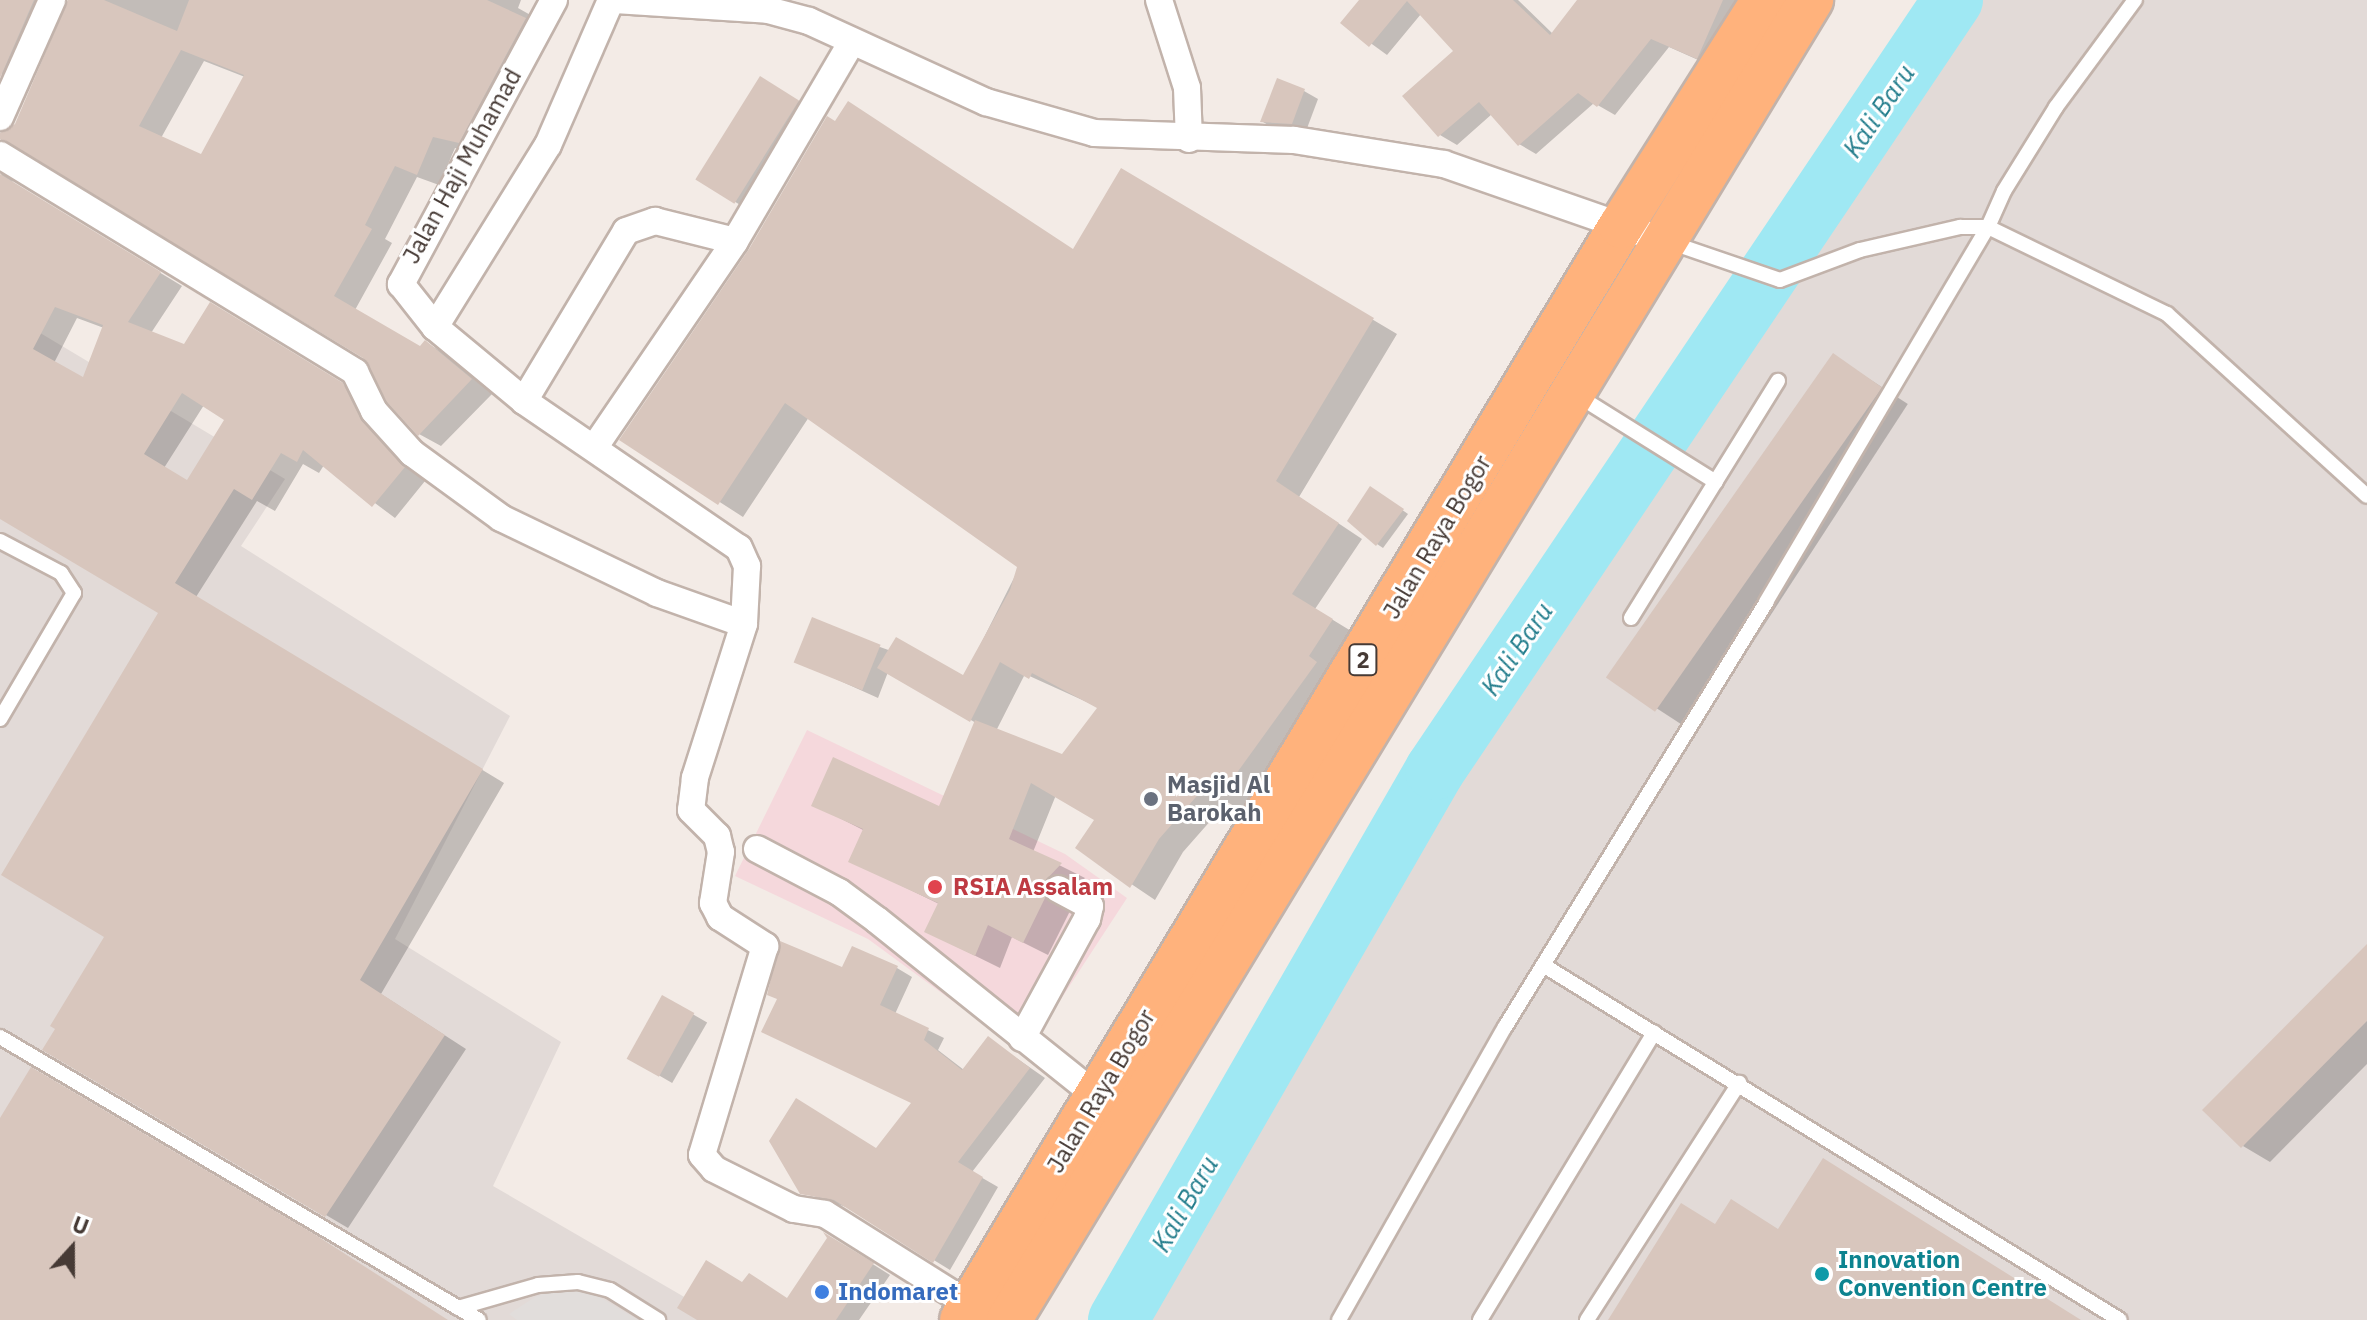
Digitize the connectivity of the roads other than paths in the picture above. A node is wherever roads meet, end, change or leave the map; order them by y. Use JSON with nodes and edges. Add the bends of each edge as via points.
{"nodes":[{"id":1,"x":52,"y":0,"type":"edge"},
{"id":2,"x":554,"y":0,"type":"edge"},
{"id":3,"x":613,"y":0,"type":"edge"},
{"id":4,"x":1159,"y":0,"type":"edge"},
{"id":5,"x":1764,"y":0,"type":"edge"},
{"id":6,"x":1811,"y":0,"type":"edge"},
{"id":7,"x":2135,"y":0,"type":"edge"},
{"id":8,"x":718,"y":5,"type":"edge"},
{"id":9,"x":851,"y":43,"type":"junction"},
{"id":10,"x":0,"y":117,"type":"edge"},
{"id":11,"x":1189,"y":139,"type":"junction"},
{"id":12,"x":0,"y":155,"type":"edge"},
{"id":13,"x":1621,"y":226,"type":"junction"},
{"id":14,"x":1988,"y":227,"type":"junction"},
{"id":15,"x":1662,"y":240,"type":"junction"},
{"id":16,"x":735,"y":241,"type":"junction"},
{"id":17,"x":435,"y":327,"type":"junction"},
{"id":18,"x":1554,"y":381,"type":"junction"},
{"id":19,"x":1778,"y":381,"type":"dead end"},
{"id":20,"x":524,"y":401,"type":"junction"},
{"id":21,"x":594,"y":448,"type":"junction"},
{"id":22,"x":1716,"y":482,"type":"junction"},
{"id":23,"x":2367,"y":496,"type":"edge"},
{"id":24,"x":0,"y":541,"type":"edge"},
{"id":25,"x":1631,"y":618,"type":"dead end"},
{"id":26,"x":744,"y":624,"type":"junction"},
{"id":27,"x":0,"y":719,"type":"edge"},
{"id":28,"x":757,"y":849,"type":"dead end"},
{"id":29,"x":1058,"y":889,"type":"dead end"},
{"id":30,"x":1543,"y":965,"type":"junction"},
{"id":31,"x":1654,"y":1033,"type":"junction"},
{"id":32,"x":0,"y":1037,"type":"edge"},
{"id":33,"x":1022,"y":1038,"type":"junction"},
{"id":34,"x":1739,"y":1083,"type":"junction"},
{"id":35,"x":1098,"y":1097,"type":"junction"},
{"id":36,"x":458,"y":1308,"type":"junction"},
{"id":37,"x":980,"y":1315,"type":"edge"},
{"id":38,"x":479,"y":1320,"type":"edge"},
{"id":39,"x":658,"y":1320,"type":"edge"},
{"id":40,"x":1339,"y":1320,"type":"edge"},
{"id":41,"x":1480,"y":1320,"type":"edge"},
{"id":42,"x":1587,"y":1320,"type":"edge"},
{"id":43,"x":2120,"y":1320,"type":"edge"}],
"edges":[{"from":1,"to":10,"type":"street"},
{"from":2,"to":17,"type":"street","name":"Jalan Haji Muhamad","via":[[403,272],[405,294]]},
{"from":3,"to":8,"type":"street"},
{"from":3,"to":17,"type":"street","via":[[548,145]]},
{"from":4,"to":11,"type":"street","via":[[1187,88]]},
{"from":5,"to":13,"type":"highway","name":"Jalan Raya Bogor","number":"2"},
{"from":6,"to":15,"type":"highway","name":"Jalan Raya Bogor","number":"2"},
{"from":7,"to":14,"type":"lane","via":[[2056,107]]},
{"from":8,"to":9,"type":"street","via":[[809,21]]},
{"from":9,"to":11,"type":"street","via":[[1040,121],[1094,133]]},
{"from":9,"to":16,"type":"street"},
{"from":11,"to":13,"type":"street","via":[[1294,140],[1444,164]]},
{"from":12,"to":26,"type":"street","via":[[355,372],[374,411],[412,453],[501,518],[657,593]]},
{"from":13,"to":15,"type":"street"},
{"from":13,"to":18,"type":"highway","name":"Jalan Raya Bogor","number":"2"},
{"from":14,"to":15,"type":"lane","via":[[1960,227],[1860,250],[1770,279]]},
{"from":14,"to":23,"type":"lane","via":[[2167,314]]},
{"from":14,"to":30,"type":"lane"},
{"from":15,"to":18,"type":"highway","name":"Jalan Raya Bogor","number":"2"},
{"from":16,"to":20,"type":"street","via":[[655,221],[626,231]]},
{"from":16,"to":21,"type":"street"},
{"from":17,"to":20,"type":"street","name":"Jalan Haji Muhamad"},
{"from":18,"to":22,"type":"lane"},
{"from":18,"to":35,"type":"highway","name":"Jalan Raya Bogor","number":"2"},
{"from":18,"to":37,"type":"highway","name":"Jalan Raya Bogor","number":"2"},
{"from":19,"to":22,"type":"lane"},
{"from":20,"to":21,"type":"street","name":"Jalan Haji Muhamad"},
{"from":21,"to":26,"type":"street","name":"Jalan Haji Muhamad","via":[[739,548],[747,566]]},
{"from":22,"to":25,"type":"lane"},
{"from":24,"to":27,"type":"lane","via":[[61,573],[74,593]]},
{"from":26,"to":37,"type":"street","name":"Jalan Haji Muhamad","via":[[695,778],[691,810],[717,836],[721,852],[713,903],[720,917],[765,946],[702,1155],[714,1169],[794,1209],[825,1214]]},
{"from":28,"to":33,"type":"street","via":[[839,892]]},
{"from":29,"to":33,"type":"street","via":[[1090,906],[1087,919]]},
{"from":30,"to":31,"type":"lane"},
{"from":30,"to":40,"type":"lane"},
{"from":31,"to":34,"type":"lane"},
{"from":31,"to":41,"type":"lane"},
{"from":32,"to":36,"type":"lane"},
{"from":33,"to":35,"type":"street"},
{"from":34,"to":42,"type":"lane"},
{"from":34,"to":43,"type":"lane"},
{"from":35,"to":37,"type":"highway","name":"Jalan Raya Bogor","number":"2"},
{"from":36,"to":38,"type":"lane"},
{"from":36,"to":39,"type":"lane","via":[[538,1285],[578,1282],[610,1290]]}]}
